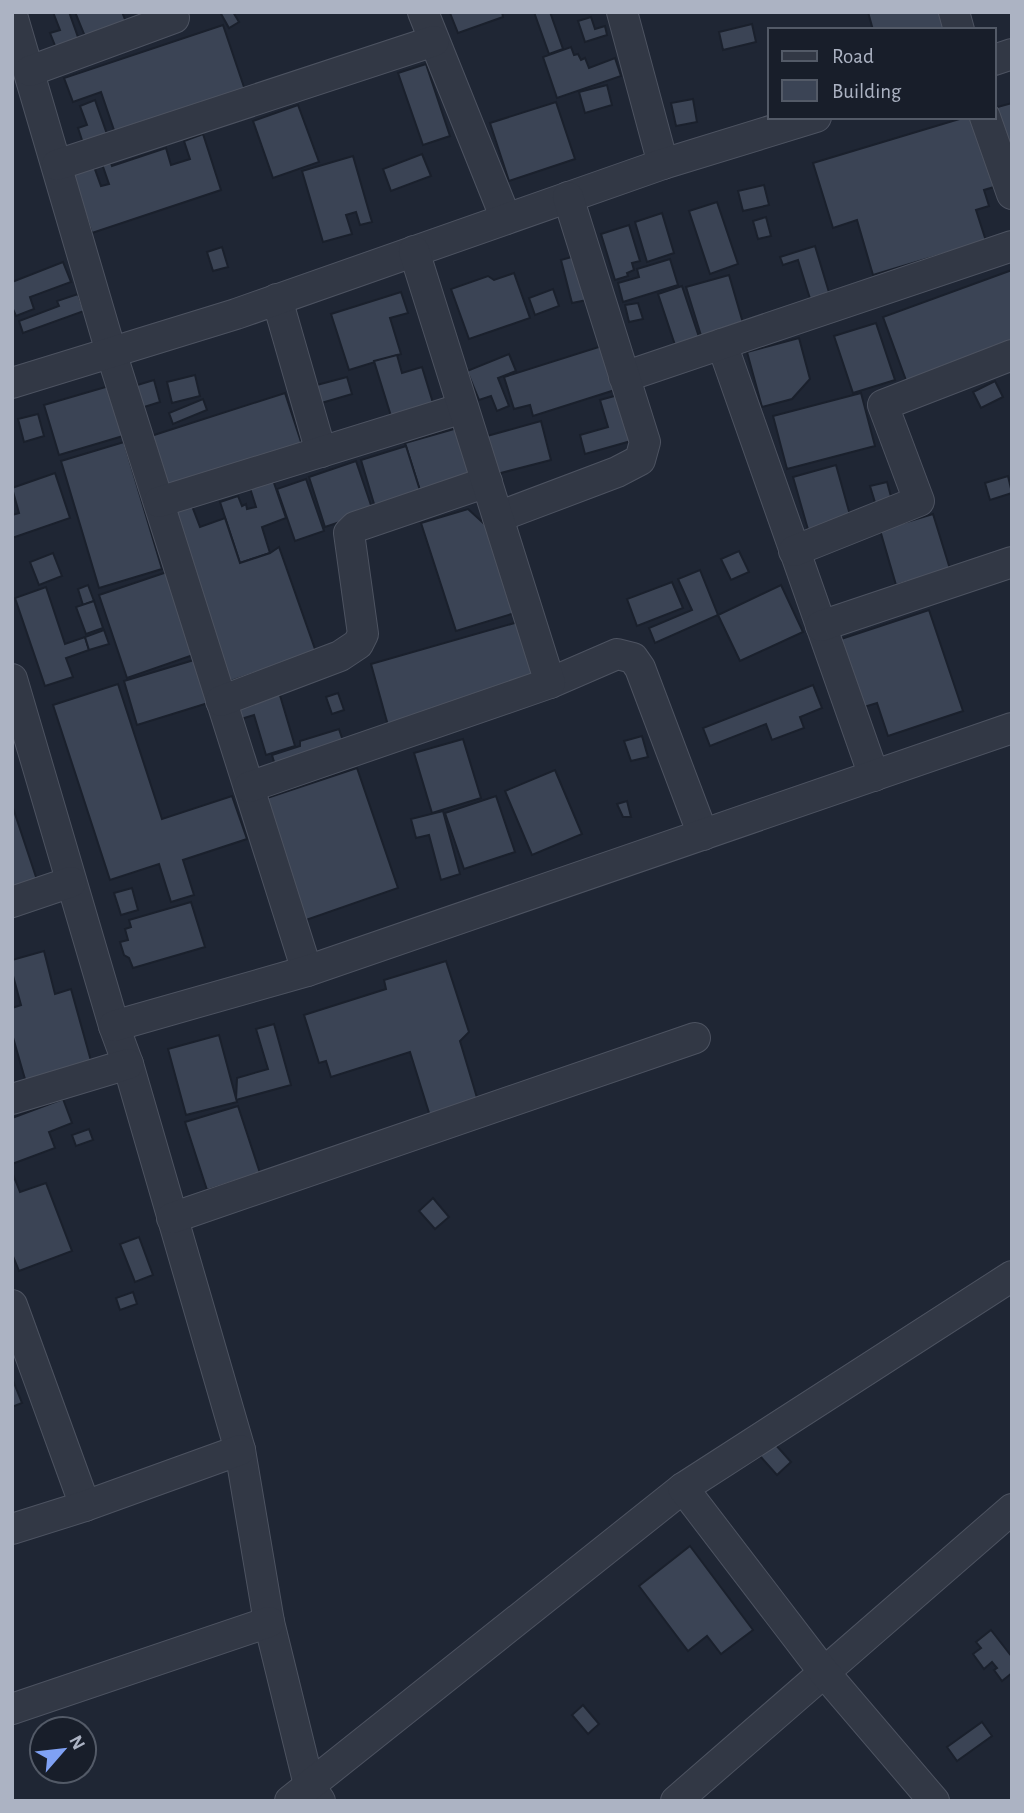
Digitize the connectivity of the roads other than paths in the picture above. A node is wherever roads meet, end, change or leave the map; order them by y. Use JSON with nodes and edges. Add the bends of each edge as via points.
{"nodes":[{"id":1,"x":172,"y":12,"type":"edge"},
{"id":2,"x":423,"y":12,"type":"edge"},
{"id":3,"x":622,"y":12,"type":"edge"},
{"id":4,"x":12,"y":15,"type":"edge"},
{"id":5,"x":434,"y":41,"type":"junction"},
{"id":6,"x":30,"y":71,"type":"junction"},
{"id":7,"x":810,"y":119,"type":"edge"},
{"id":8,"x":986,"y":119,"type":"edge"},
{"id":9,"x":663,"y":164,"type":"junction"},
{"id":10,"x":57,"y":165,"type":"junction"},
{"id":11,"x":1012,"y":194,"type":"edge"},
{"id":12,"x":568,"y":197,"type":"junction"},
{"id":13,"x":506,"y":219,"type":"junction"},
{"id":14,"x":1012,"y":247,"type":"edge"},
{"id":15,"x":414,"y":251,"type":"junction"},
{"id":16,"x":277,"y":299,"type":"junction"},
{"id":17,"x":722,"y":344,"type":"junction"},
{"id":18,"x":111,"y":352,"type":"junction"},
{"id":19,"x":1012,"y":355,"type":"edge"},
{"id":20,"x":624,"y":377,"type":"junction"},
{"id":21,"x":12,"y":383,"type":"edge"},
{"id":22,"x":463,"y":408,"type":"junction"},
{"id":23,"x":321,"y":452,"type":"junction"},
{"id":24,"x":487,"y":482,"type":"junction"},
{"id":25,"x":159,"y":502,"type":"junction"},
{"id":26,"x":498,"y":517,"type":"junction"},
{"id":27,"x":794,"y":551,"type":"junction"},
{"id":28,"x":1012,"y":562,"type":"edge"},
{"id":29,"x":821,"y":626,"type":"junction"},
{"id":30,"x":12,"y":679,"type":"edge"},
{"id":31,"x":550,"y":683,"type":"junction"},
{"id":32,"x":221,"y":701,"type":"junction"},
{"id":33,"x":1012,"y":728,"type":"edge"},
{"id":34,"x":874,"y":776,"type":"junction"},
{"id":35,"x":249,"y":787,"type":"junction"},
{"id":36,"x":703,"y":835,"type":"junction"},
{"id":37,"x":71,"y":882,"type":"junction"},
{"id":38,"x":12,"y":902,"type":"edge"},
{"id":39,"x":307,"y":971,"type":"junction"},
{"id":40,"x":114,"y":1026,"type":"junction"},
{"id":41,"x":695,"y":1038,"type":"dead end"},
{"id":42,"x":128,"y":1064,"type":"junction"},
{"id":43,"x":12,"y":1099,"type":"edge"},
{"id":44,"x":173,"y":1218,"type":"junction"},
{"id":45,"x":1012,"y":1276,"type":"edge"},
{"id":46,"x":12,"y":1305,"type":"edge"},
{"id":47,"x":240,"y":1450,"type":"junction"},
{"id":48,"x":683,"y":1488,"type":"junction"},
{"id":49,"x":85,"y":1506,"type":"junction"},
{"id":50,"x":1012,"y":1509,"type":"edge"},
{"id":51,"x":12,"y":1529,"type":"edge"},
{"id":52,"x":269,"y":1622,"type":"junction"},
{"id":53,"x":824,"y":1671,"type":"junction"},
{"id":54,"x":12,"y":1709,"type":"edge"},
{"id":55,"x":306,"y":1796,"type":"edge"},
{"id":56,"x":676,"y":1801,"type":"edge"},
{"id":57,"x":934,"y":1801,"type":"edge"}],
"edges":[{"from":1,"to":6,"type":"street","via":[[174,18]]},
{"from":2,"to":5,"type":"street"},
{"from":3,"to":9,"type":"street"},
{"from":4,"to":6,"type":"street"},
{"from":5,"to":10,"type":"street"},
{"from":5,"to":13,"type":"street"},
{"from":6,"to":10,"type":"street"},
{"from":7,"to":9,"type":"street"},
{"from":8,"to":11,"type":"street"},
{"from":9,"to":12,"type":"street"},
{"from":10,"to":18,"type":"street"},
{"from":12,"to":13,"type":"street"},
{"from":12,"to":20,"type":"street"},
{"from":13,"to":15,"type":"street"},
{"from":14,"to":17,"type":"street"},
{"from":15,"to":16,"type":"street"},
{"from":15,"to":22,"type":"street"},
{"from":16,"to":18,"type":"street"},
{"from":16,"to":23,"type":"street"},
{"from":17,"to":20,"type":"street"},
{"from":17,"to":27,"type":"street"},
{"from":18,"to":21,"type":"street"},
{"from":18,"to":25,"type":"street"},
{"from":19,"to":27,"type":"street","via":[[883,405],[919,501]]},
{"from":20,"to":26,"type":"street","via":[[645,442],[640,460]]},
{"from":22,"to":23,"type":"street"},
{"from":22,"to":24,"type":"street"},
{"from":23,"to":25,"type":"street"},
{"from":24,"to":26,"type":"street"},
{"from":24,"to":32,"type":"street","via":[[355,527],[349,533],[363,634],[358,644],[340,656]]},
{"from":25,"to":32,"type":"street"},
{"from":26,"to":31,"type":"street"},
{"from":27,"to":29,"type":"street"},
{"from":28,"to":29,"type":"street"},
{"from":29,"to":34,"type":"street"},
{"from":30,"to":37,"type":"street"},
{"from":31,"to":35,"type":"street"},
{"from":31,"to":36,"type":"street","via":[[617,654],[633,657]]},
{"from":32,"to":35,"type":"street"},
{"from":33,"to":34,"type":"street"},
{"from":34,"to":36,"type":"street"},
{"from":35,"to":39,"type":"street"},
{"from":36,"to":39,"type":"street"},
{"from":37,"to":38,"type":"street"},
{"from":37,"to":40,"type":"street"},
{"from":39,"to":40,"type":"street"},
{"from":40,"to":42,"type":"street"},
{"from":41,"to":44,"type":"street"},
{"from":42,"to":43,"type":"street"},
{"from":42,"to":44,"type":"street"},
{"from":44,"to":47,"type":"street"},
{"from":45,"to":48,"type":"street"},
{"from":46,"to":49,"type":"street"},
{"from":47,"to":49,"type":"street"},
{"from":47,"to":52,"type":"street"},
{"from":48,"to":53,"type":"street"},
{"from":48,"to":55,"type":"street"},
{"from":49,"to":51,"type":"street"},
{"from":50,"to":53,"type":"street"},
{"from":52,"to":54,"type":"street"},
{"from":52,"to":55,"type":"street"},
{"from":53,"to":56,"type":"street"},
{"from":53,"to":57,"type":"street"}]}
